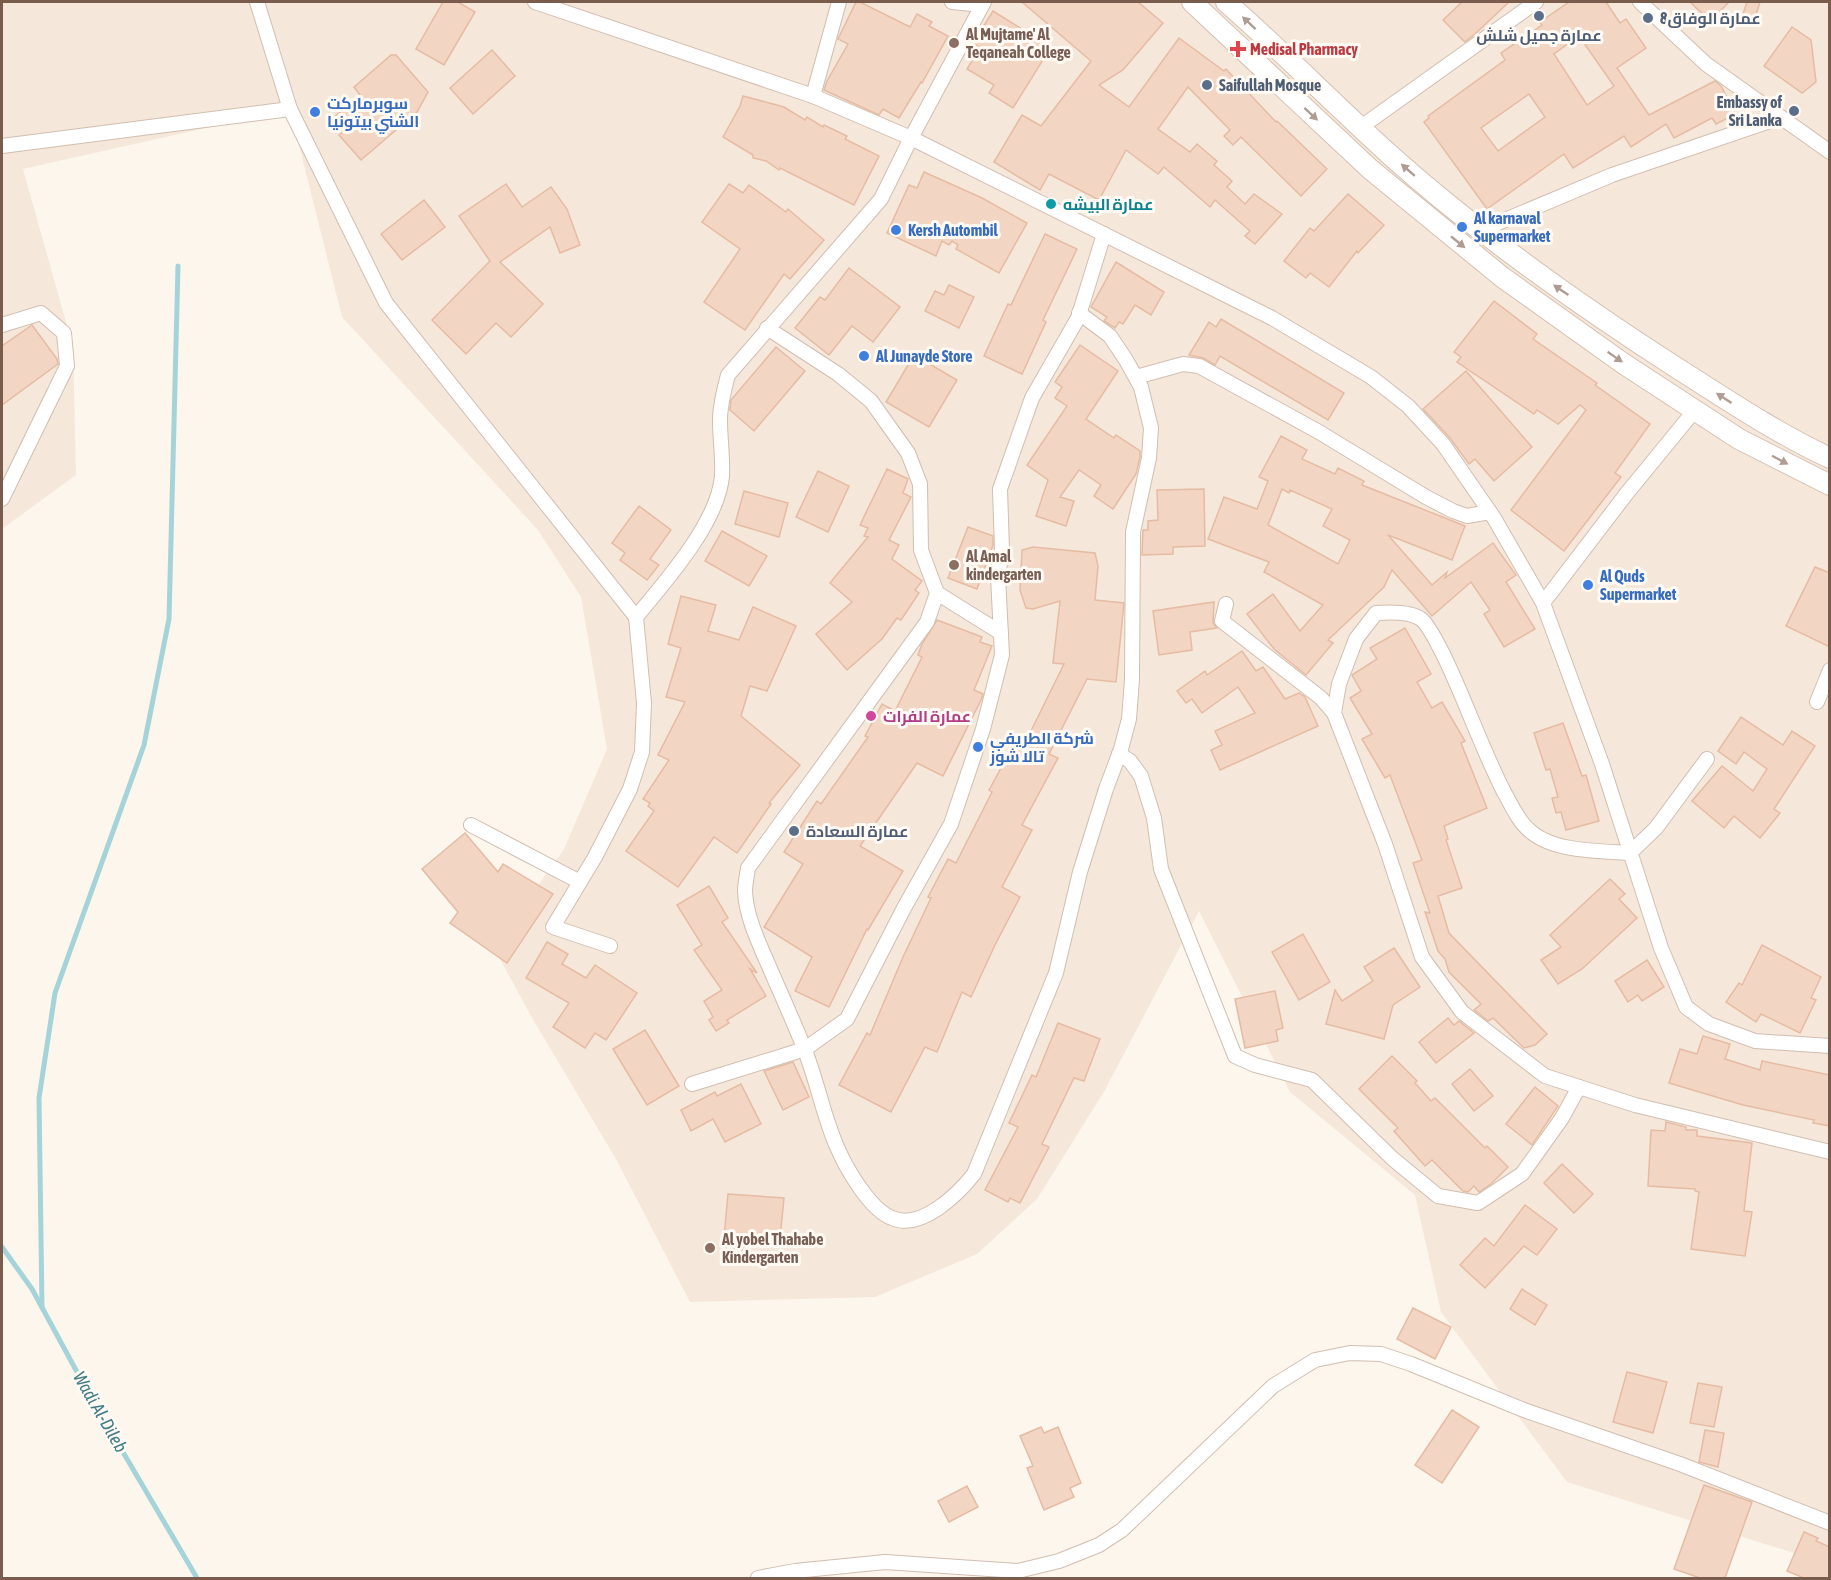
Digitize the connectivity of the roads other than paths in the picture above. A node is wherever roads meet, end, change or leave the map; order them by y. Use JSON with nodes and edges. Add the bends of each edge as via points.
{"nodes":[{"id":1,"x":257,"y":2,"type":"edge"},
{"id":2,"x":535,"y":2,"type":"edge"},
{"id":3,"x":839,"y":2,"type":"edge"},
{"id":4,"x":952,"y":2,"type":"edge"},
{"id":5,"x":1192,"y":2,"type":"edge"},
{"id":6,"x":1226,"y":2,"type":"edge"},
{"id":7,"x":1536,"y":2,"type":"edge"},
{"id":8,"x":1640,"y":2,"type":"edge"},
{"id":9,"x":983,"y":3,"type":"edge"},
{"id":10,"x":813,"y":96,"type":"junction"},
{"id":11,"x":290,"y":109,"type":"junction"},
{"id":12,"x":1779,"y":118,"type":"junction"},
{"id":13,"x":1361,"y":128,"type":"junction"},
{"id":14,"x":911,"y":138,"type":"junction"},
{"id":15,"x":2,"y":146,"type":"edge"},
{"id":16,"x":1830,"y":152,"type":"edge"},
{"id":17,"x":1479,"y":231,"type":"junction"},
{"id":18,"x":1104,"y":234,"type":"junction"},
{"id":19,"x":1079,"y":313,"type":"junction"},
{"id":20,"x":2,"y":325,"type":"edge"},
{"id":21,"x":767,"y":328,"type":"junction"},
{"id":22,"x":1136,"y":377,"type":"junction"},
{"id":23,"x":1695,"y":410,"type":"junction"},
{"id":24,"x":1830,"y":458,"type":"edge"},
{"id":25,"x":1830,"y":485,"type":"edge"},
{"id":26,"x":2,"y":499,"type":"edge"},
{"id":27,"x":1490,"y":512,"type":"junction"},
{"id":28,"x":937,"y":593,"type":"junction"},
{"id":29,"x":1543,"y":603,"type":"junction"},
{"id":30,"x":1226,"y":604,"type":"dead end"},
{"id":31,"x":636,"y":618,"type":"junction"},
{"id":32,"x":1001,"y":633,"type":"junction"},
{"id":33,"x":1830,"y":670,"type":"edge"},
{"id":34,"x":1816,"y":702,"type":"dead end"},
{"id":35,"x":1334,"y":714,"type":"junction"},
{"id":36,"x":1119,"y":754,"type":"junction"},
{"id":37,"x":1707,"y":759,"type":"dead end"},
{"id":38,"x":471,"y":825,"type":"dead end"},
{"id":39,"x":1630,"y":853,"type":"junction"},
{"id":40,"x":580,"y":882,"type":"junction"},
{"id":41,"x":610,"y":946,"type":"dead end"},
{"id":42,"x":1830,"y":1046,"type":"edge"},
{"id":43,"x":805,"y":1049,"type":"junction"},
{"id":44,"x":692,"y":1084,"type":"dead end"},
{"id":45,"x":1579,"y":1087,"type":"junction"},
{"id":46,"x":1830,"y":1152,"type":"edge"},
{"id":47,"x":1830,"y":1523,"type":"edge"},
{"id":48,"x":758,"y":1578,"type":"edge"}],
"edges":[{"from":1,"to":11,"type":"street"},
{"from":2,"to":10,"type":"street"},
{"from":3,"to":10,"type":"street"},
{"from":4,"to":9,"type":"street"},
{"from":5,"to":23,"type":"main road","one_way":true,"via":[[1370,169],[1502,278]]},
{"from":13,"to":6,"type":"main road","one_way":true},
{"from":7,"to":13,"type":"street"},
{"from":8,"to":12,"type":"street","via":[[1706,64]]},
{"from":9,"to":14,"type":"street"},
{"from":10,"to":14,"type":"street"},
{"from":11,"to":15,"type":"street"},
{"from":11,"to":31,"type":"street","via":[[386,303]]},
{"from":12,"to":16,"type":"street"},
{"from":12,"to":17,"type":"street","via":[[1612,175]]},
{"from":17,"to":13,"type":"main road","one_way":true},
{"from":14,"to":18,"type":"street"},
{"from":14,"to":21,"type":"street","via":[[881,199]]},
{"from":24,"to":17,"type":"main road","one_way":true,"via":[[1742,410]]},
{"from":18,"to":19,"type":"street"},
{"from":18,"to":27,"type":"street","via":[[1272,318],[1371,377],[1408,406],[1443,444]]},
{"from":19,"to":22,"type":"street","via":[[1110,336]]},
{"from":19,"to":32,"type":"street","via":[[1032,398],[1000,489]]},
{"from":20,"to":26,"type":"street","via":[[41,313],[64,333],[67,366]]},
{"from":21,"to":28,"type":"street","via":[[838,374],[871,401],[908,453],[920,484],[921,550]]},
{"from":21,"to":31,"type":"street","via":[[728,375],[720,421],[722,479],[711,511],[687,555]]},
{"from":22,"to":27,"type":"street","via":[[1182,364],[1199,366],[1453,511],[1467,516]]},
{"from":22,"to":36,"type":"street","via":[[1151,428],[1149,458],[1133,532],[1132,679],[1129,719]]},
{"from":23,"to":25,"type":"main road","one_way":true,"via":[[1739,439]]},
{"from":23,"to":29,"type":"street"},
{"from":27,"to":29,"type":"street"},
{"from":28,"to":32,"type":"street"},
{"from":28,"to":43,"type":"street","via":[[927,622],[748,868],[745,890],[753,929]]},
{"from":29,"to":39,"type":"street"},
{"from":30,"to":35,"type":"street","via":[[1222,621],[1321,698]]},
{"from":31,"to":40,"type":"street","via":[[644,703],[642,752],[630,789]]},
{"from":32,"to":43,"type":"street","via":[[1002,655],[983,729],[951,824],[847,1019]]},
{"from":33,"to":34,"type":"street"},
{"from":35,"to":39,"type":"street","via":[[1339,684],[1356,639],[1376,613],[1396,612],[1421,619],[1456,681],[1490,764],[1528,830],[1549,842],[1577,849]]},
{"from":35,"to":45,"type":"street","via":[[1422,957],[1462,1012],[1545,1076]]},
{"from":36,"to":43,"type":"street","via":[[1080,872],[1056,973],[974,1174],[961,1190],[937,1210],[905,1221],[877,1209],[837,1147]]},
{"from":36,"to":45,"type":"street","via":[[1141,776],[1154,818],[1161,869],[1235,1056],[1312,1080],[1393,1159],[1438,1196],[1478,1203],[1522,1174]]},
{"from":37,"to":39,"type":"street","via":[[1656,828]]},
{"from":38,"to":40,"type":"street"},
{"from":39,"to":42,"type":"street","via":[[1661,948],[1686,1007],[1709,1024],[1755,1041]]},
{"from":40,"to":41,"type":"street","via":[[553,927]]},
{"from":43,"to":44,"type":"street"},
{"from":45,"to":46,"type":"street"},
{"from":47,"to":48,"type":"street","via":[[1411,1364],[1381,1354],[1350,1353],[1315,1360],[1273,1386],[1122,1530],[1059,1561],[1018,1571],[885,1562]]}]}
